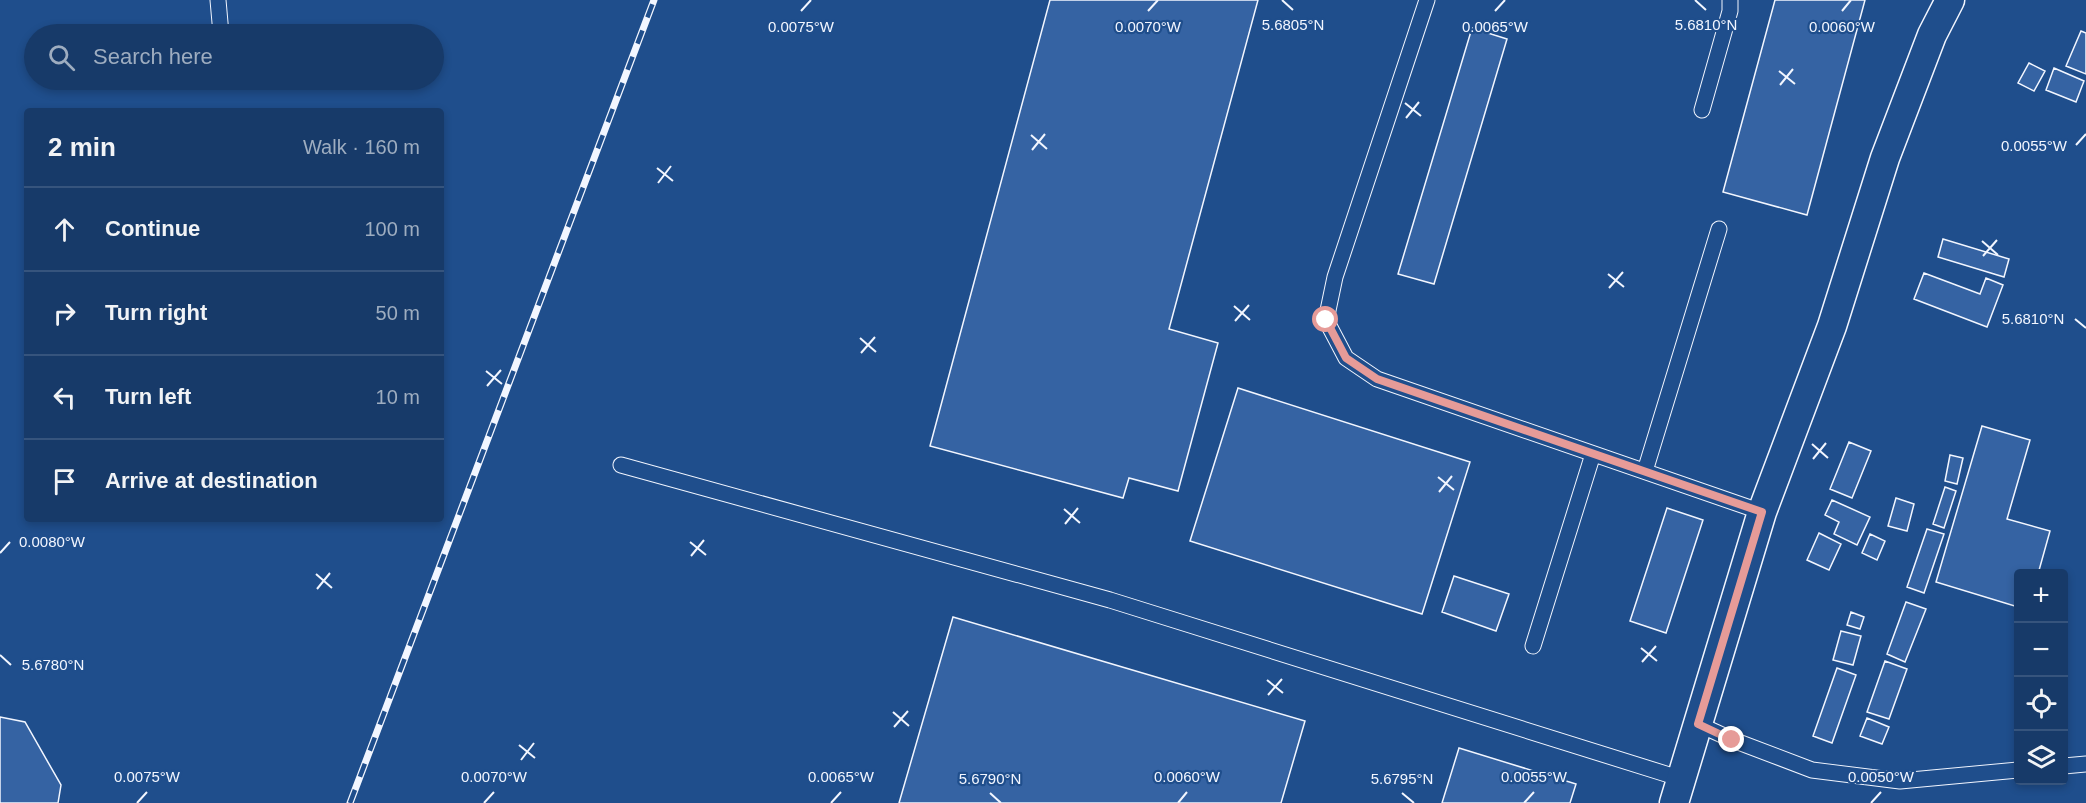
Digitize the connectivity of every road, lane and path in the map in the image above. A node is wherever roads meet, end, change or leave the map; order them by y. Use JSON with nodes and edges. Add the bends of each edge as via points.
{"nodes":[{"id":1,"x":218,"y":0,"type":"edge"},
{"id":2,"x":1427,"y":0,"type":"edge"},
{"id":3,"x":1730,"y":0,"type":"edge"},
{"id":4,"x":1950,"y":0,"type":"edge"},
{"id":5,"x":219,"y":24,"type":"edge"},
{"id":6,"x":1702,"y":110,"type":"dead end"},
{"id":7,"x":1719,"y":229,"type":"dead end"},
{"id":8,"x":1593,"y":453,"type":"junction"},
{"id":9,"x":621,"y":465,"type":"dead end"},
{"id":10,"x":1645,"y":471,"type":"junction"},
{"id":11,"x":1762,"y":512,"type":"junction"},
{"id":12,"x":1533,"y":646,"type":"dead end"},
{"id":13,"x":1698,"y":724,"type":"junction"},
{"id":14,"x":2086,"y":764,"type":"edge"},
{"id":15,"x":2068,"y":766,"type":"edge"},
{"id":16,"x":2014,"y":770,"type":"edge"},
{"id":17,"x":1678,"y":791,"type":"edge"}],
"edges":[{"from":1,"to":5,"type":"lane"},
{"from":2,"to":8,"type":"lane","via":[[1335,277],[1326,320],[1346,358],[1377,379]]},
{"from":3,"to":6,"type":"lane"},
{"from":4,"to":11,"type":"street","via":[[1932,34],[1885,158],[1832,326]]},
{"from":7,"to":10,"type":"lane"},
{"from":8,"to":10,"type":"lane"},
{"from":8,"to":12,"type":"lane"},
{"from":9,"to":17,"type":"lane","via":[[1110,600]]},
{"from":10,"to":11,"type":"lane"},
{"from":11,"to":13,"type":"street"},
{"from":13,"to":16,"type":"lane","via":[[1812,770],[1900,781]]},
{"from":13,"to":17,"type":"street"},
{"from":14,"to":15,"type":"lane"}]}
